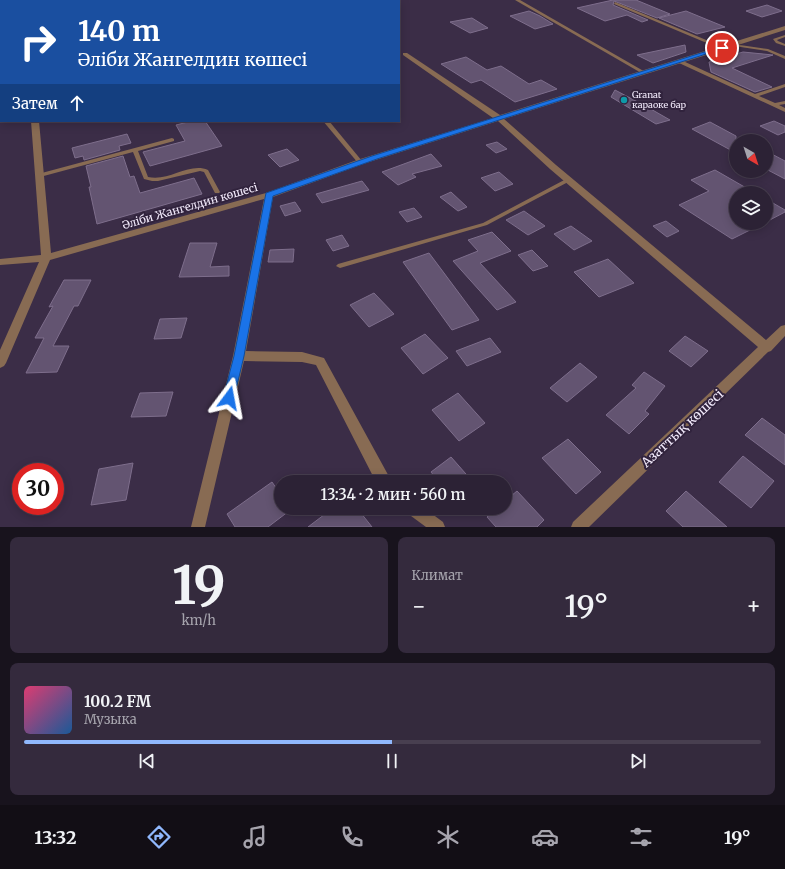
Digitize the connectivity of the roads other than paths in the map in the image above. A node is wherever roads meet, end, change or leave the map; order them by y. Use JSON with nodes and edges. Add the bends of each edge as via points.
{"nodes":[{"id":1,"x":517,"y":0,"type":"edge"},
{"id":2,"x":615,"y":3,"type":"dead end"},
{"id":3,"x":785,"y":28,"type":"edge"},
{"id":4,"x":785,"y":36,"type":"edge"},
{"id":5,"x":734,"y":45,"type":"junction"},
{"id":6,"x":785,"y":46,"type":"edge"},
{"id":7,"x":722,"y":48,"type":"junction"},
{"id":8,"x":405,"y":54,"type":"dead end"},
{"id":9,"x":785,"y":58,"type":"edge"},
{"id":10,"x":681,"y":62,"type":"junction"},
{"id":11,"x":645,"y":73,"type":"junction"},
{"id":12,"x":785,"y":85,"type":"edge"},
{"id":13,"x":755,"y":96,"type":"junction"},
{"id":14,"x":785,"y":102,"type":"edge"},
{"id":15,"x":774,"y":106,"type":"junction"},
{"id":16,"x":785,"y":110,"type":"edge"},
{"id":17,"x":499,"y":118,"type":"junction"},
{"id":18,"x":36,"y":122,"type":"edge"},
{"id":19,"x":327,"y":122,"type":"edge"},
{"id":20,"x":172,"y":140,"type":"dead end"},
{"id":21,"x":135,"y":150,"type":"junction"},
{"id":22,"x":360,"y":162,"type":"junction"},
{"id":23,"x":40,"y":175,"type":"junction"},
{"id":24,"x":568,"y":180,"type":"junction"},
{"id":25,"x":217,"y":192,"type":"dead end"},
{"id":26,"x":269,"y":195,"type":"junction"},
{"id":27,"x":46,"y":258,"type":"junction"},
{"id":28,"x":0,"y":262,"type":"edge"},
{"id":29,"x":340,"y":266,"type":"dead end"},
{"id":30,"x":785,"y":329,"type":"edge"},
{"id":31,"x":767,"y":348,"type":"junction"},
{"id":32,"x":239,"y":356,"type":"junction"},
{"id":33,"x":0,"y":363,"type":"edge"},
{"id":34,"x":378,"y":475,"type":"edge"},
{"id":35,"x":422,"y":515,"type":"edge"},
{"id":36,"x":198,"y":527,"type":"edge"},
{"id":37,"x":438,"y":527,"type":"edge"},
{"id":38,"x":578,"y":527,"type":"edge"}],
"edges":[{"from":1,"to":11,"type":"lane"},
{"from":2,"to":7,"type":"lane"},
{"from":3,"to":5,"type":"street","name":"Әліби Жангелдин көшесі"},
{"from":4,"to":6,"type":"lane","via":[[775,39]]},
{"from":5,"to":7,"type":"street","name":"Әліби Жангелдин көшесі"},
{"from":5,"to":9,"type":"lane","via":[[768,50]]},
{"from":7,"to":10,"type":"street","name":"Әліби Жангелдин көшесі"},
{"from":8,"to":17,"type":"street"},
{"from":10,"to":11,"type":"street","name":"Әліби Жангелдин көшесі"},
{"from":10,"to":13,"type":"lane"},
{"from":11,"to":17,"type":"street","name":"Әліби Жангелдин көшесі"},
{"from":12,"to":13,"type":"lane"},
{"from":13,"to":15,"type":"lane"},
{"from":14,"to":15,"type":"lane"},
{"from":15,"to":16,"type":"lane"},
{"from":17,"to":22,"type":"street","name":"Әліби Жангелдин көшесі"},
{"from":17,"to":24,"type":"street"},
{"from":18,"to":23,"type":"street"},
{"from":19,"to":22,"type":"lane"},
{"from":20,"to":21,"type":"lane"},
{"from":21,"to":23,"type":"lane"},
{"from":21,"to":25,"type":"lane","via":[[146,178],[160,179],[201,169],[206,171]]},
{"from":22,"to":26,"type":"street","name":"Әліби Жангелдин көшесі"},
{"from":23,"to":27,"type":"street"},
{"from":24,"to":29,"type":"lane","via":[[485,224]]},
{"from":24,"to":31,"type":"street"},
{"from":26,"to":27,"type":"street","name":"Әліби Жангелдин көшесі"},
{"from":26,"to":32,"type":"street"},
{"from":27,"to":28,"type":"street","name":"Әліби Жангелдин көшесі"},
{"from":27,"to":33,"type":"street"},
{"from":30,"to":31,"type":"street","name":"Азаттық көшесі"},
{"from":31,"to":38,"type":"street","name":"Азаттық көшесі"},
{"from":32,"to":34,"type":"street","via":[[302,357],[320,361]]},
{"from":32,"to":36,"type":"street"},
{"from":35,"to":37,"type":"street"}]}
